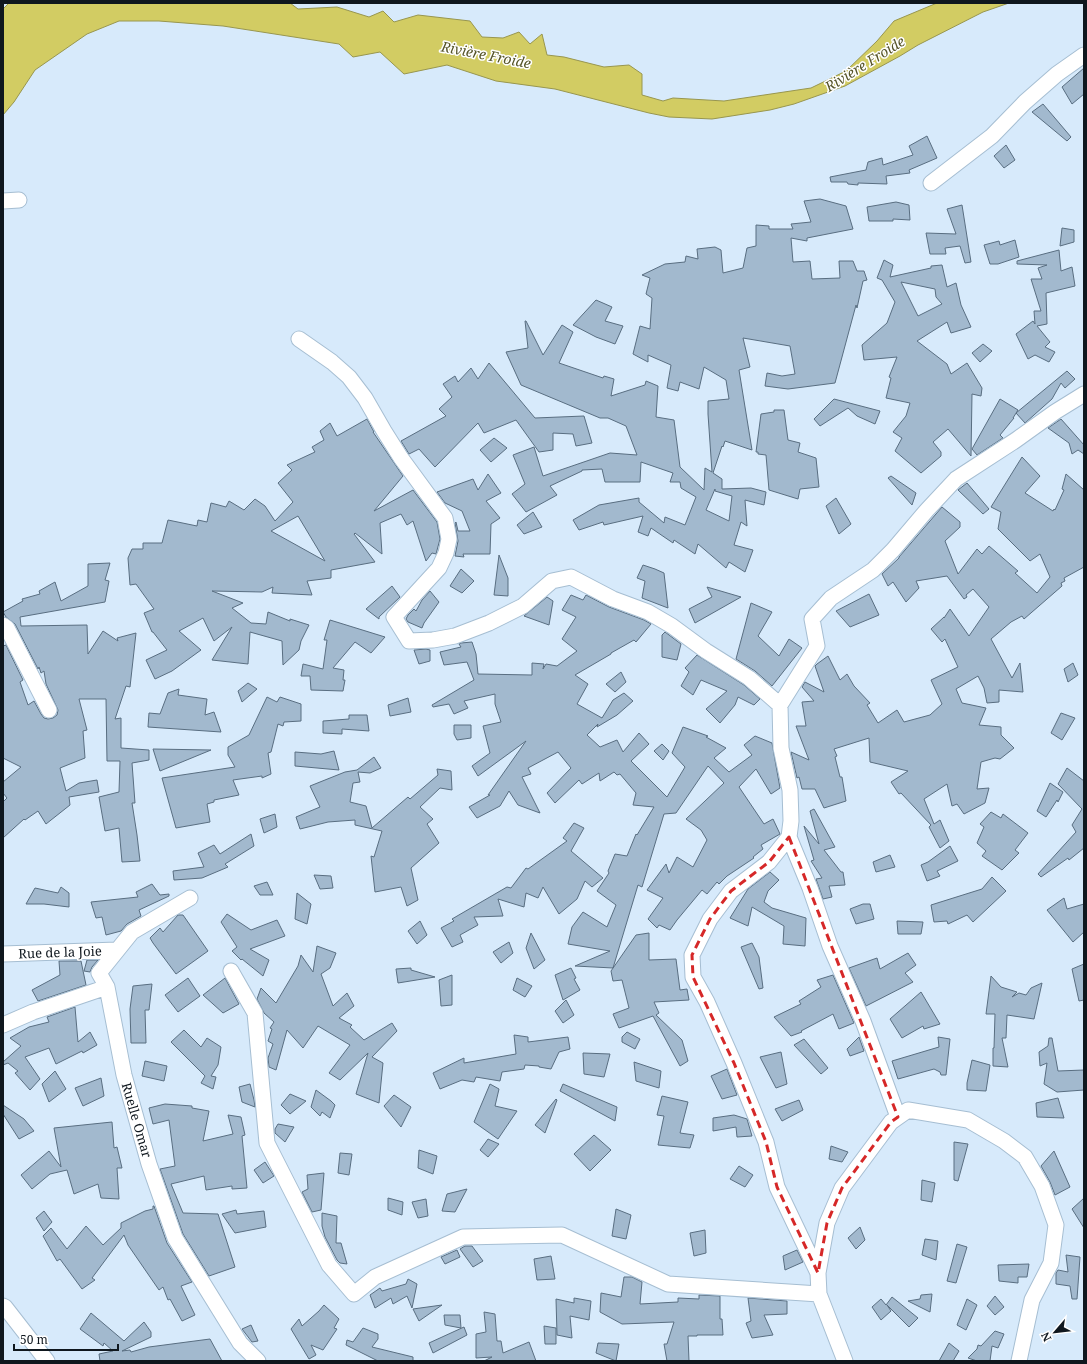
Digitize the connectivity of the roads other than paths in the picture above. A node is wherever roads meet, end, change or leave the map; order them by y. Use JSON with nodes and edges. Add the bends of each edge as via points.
{"nodes":[{"id":1,"x":1084,"y":54,"type":"edge"},
{"id":2,"x":931,"y":183,"type":"dead end"},
{"id":3,"x":19,"y":200,"type":"dead end"},
{"id":4,"x":3,"y":201,"type":"edge"},
{"id":5,"x":299,"y":339,"type":"dead end"},
{"id":6,"x":1084,"y":394,"type":"edge"},
{"id":7,"x":3,"y":625,"type":"edge"},
{"id":8,"x":780,"y":705,"type":"junction"},
{"id":9,"x":49,"y":710,"type":"dead end"},
{"id":10,"x":789,"y":837,"type":"junction"},
{"id":11,"x":190,"y":898,"type":"dead end"},
{"id":12,"x":117,"y":950,"type":"junction"},
{"id":13,"x":3,"y":954,"type":"edge"},
{"id":14,"x":231,"y":970,"type":"dead end"},
{"id":15,"x":107,"y":988,"type":"junction"},
{"id":16,"x":3,"y":1025,"type":"edge"},
{"id":17,"x":898,"y":1116,"type":"junction"},
{"id":18,"x":818,"y":1273,"type":"junction"},
{"id":19,"x":819,"y":1294,"type":"junction"},
{"id":20,"x":3,"y":1306,"type":"edge"},
{"id":21,"x":47,"y":1361,"type":"edge"},
{"id":22,"x":258,"y":1361,"type":"edge"},
{"id":23,"x":845,"y":1361,"type":"edge"},
{"id":24,"x":1019,"y":1361,"type":"edge"}],
"edges":[{"from":1,"to":2,"type":"street","via":[[1025,102],[992,136]]},
{"from":3,"to":4,"type":"street"},
{"from":5,"to":8,"type":"street","via":[[349,377],[365,398],[401,458],[445,518],[449,539],[439,568],[394,617],[409,640],[433,640],[455,636],[489,623],[523,606],[552,580],[571,577],[613,599],[648,612],[672,626],[749,678]]},
{"from":6,"to":8,"type":"street","via":[[956,479],[873,570],[831,598],[812,619],[817,646]]},
{"from":7,"to":9,"type":"street","via":[[7,628]]},
{"from":8,"to":10,"type":"street","via":[[781,748],[790,790],[792,821]]},
{"from":10,"to":17,"type":"street"},
{"from":10,"to":18,"type":"street","via":[[769,862],[731,891],[710,918],[692,955],[693,977],[734,1063],[766,1142],[778,1187]]},
{"from":11,"to":12,"type":"street","name":"Ruelle Omar","via":[[132,932]]},
{"from":12,"to":13,"type":"street","name":"Rue de la Joie"},
{"from":12,"to":15,"type":"street","name":"Ruelle Omar","via":[[99,973]]},
{"from":14,"to":19,"type":"street","via":[[255,1013],[267,1143],[329,1265],[354,1294],[375,1277],[463,1237],[562,1235],[668,1284]]},
{"from":15,"to":16,"type":"street","via":[[33,1012]]},
{"from":15,"to":22,"type":"street","name":"Ruelle Omar","via":[[124,1075],[149,1164],[176,1238],[240,1343]]},
{"from":17,"to":18,"type":"street","via":[[842,1188],[827,1223]]},
{"from":17,"to":24,"type":"street","via":[[908,1110],[968,1120],[1025,1157],[1042,1186],[1056,1225],[1051,1263],[1032,1300]]},
{"from":18,"to":19,"type":"street"},
{"from":19,"to":23,"type":"street"},
{"from":20,"to":21,"type":"street"}]}
